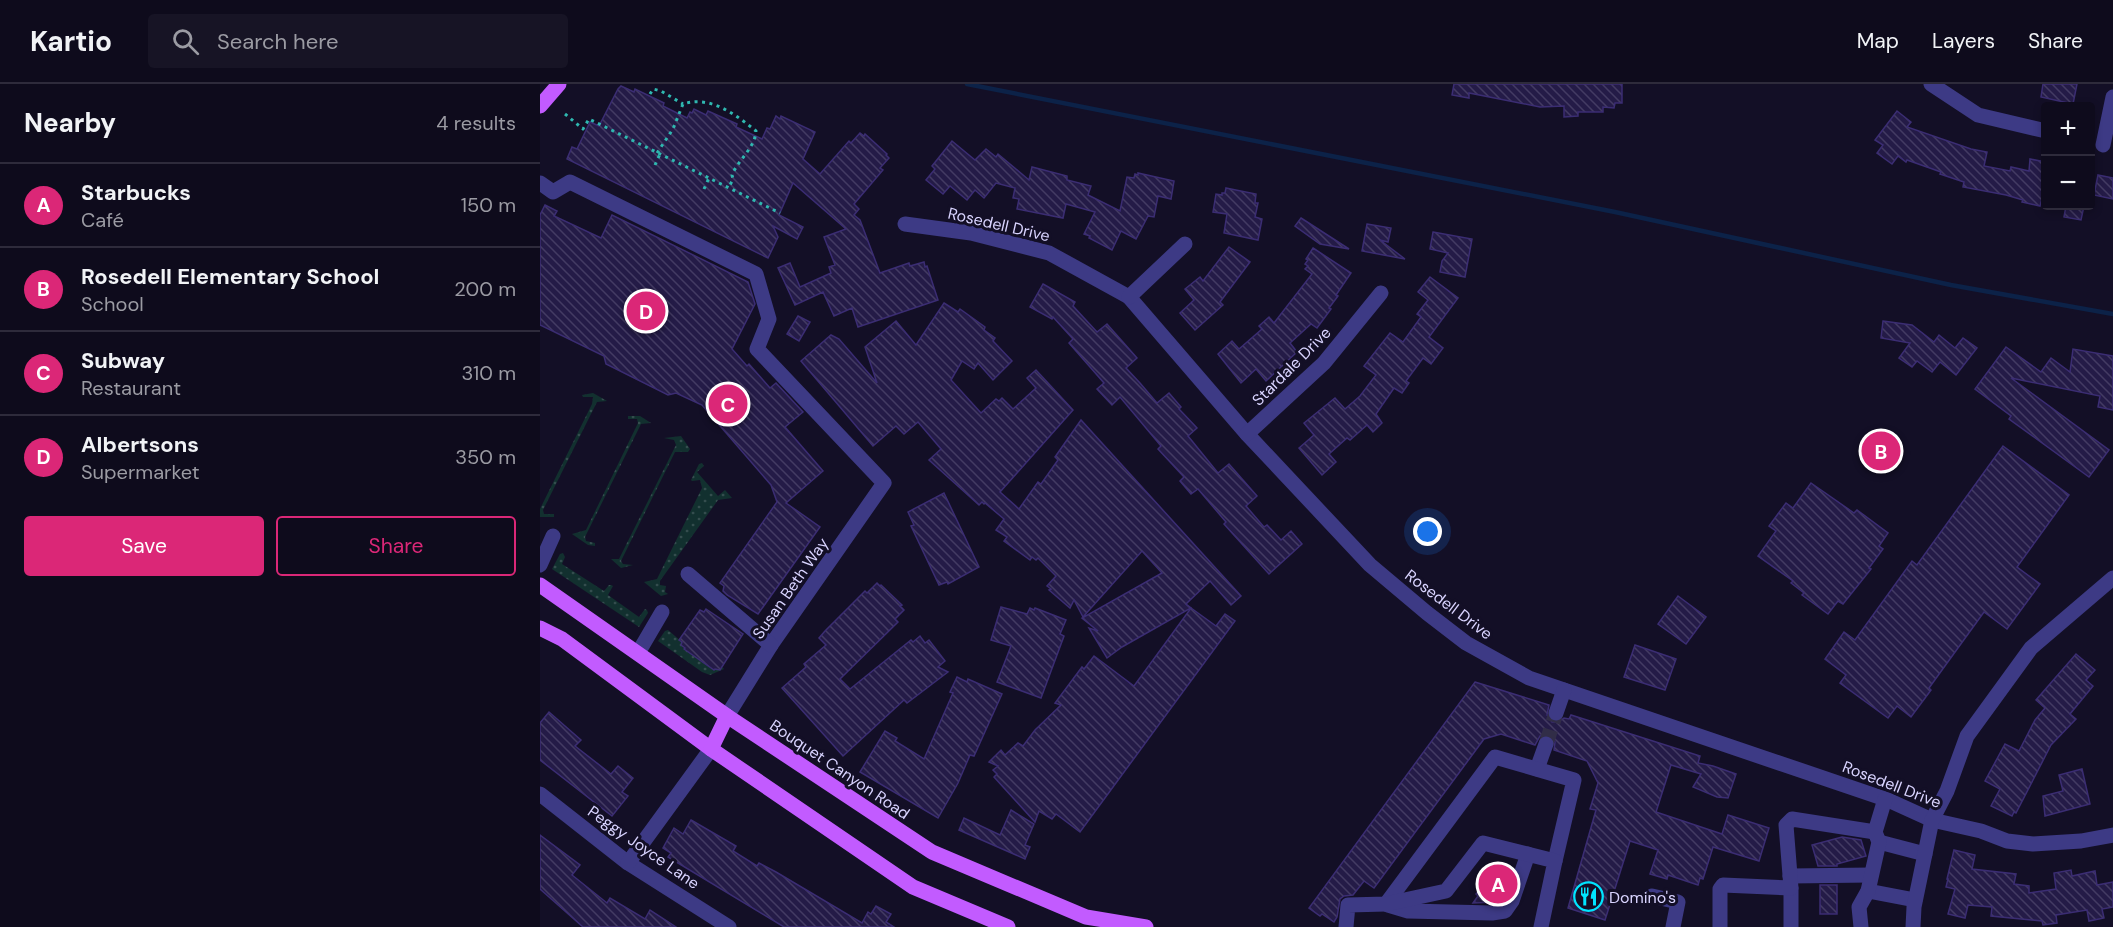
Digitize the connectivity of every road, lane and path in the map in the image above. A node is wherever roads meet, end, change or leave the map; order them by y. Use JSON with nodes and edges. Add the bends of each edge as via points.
{"nodes":[{"id":1,"x":559,"y":84,"type":"edge"},
{"id":2,"x":1931,"y":84,"type":"edge"},
{"id":3,"x":650,"y":94,"type":"dead end"},
{"id":4,"x":2113,"y":98,"type":"edge"},
{"id":5,"x":683,"y":104,"type":"junction"},
{"id":6,"x":540,"y":106,"type":"edge"},
{"id":7,"x":565,"y":114,"type":"dead end"},
{"id":8,"x":2041,"y":130,"type":"edge"},
{"id":9,"x":2102,"y":145,"type":"edge"},
{"id":10,"x":658,"y":153,"type":"junction"},
{"id":11,"x":655,"y":165,"type":"dead end"},
{"id":12,"x":709,"y":178,"type":"junction"},
{"id":13,"x":540,"y":183,"type":"edge"},
{"id":14,"x":729,"y":188,"type":"junction"},
{"id":15,"x":704,"y":189,"type":"dead end"},
{"id":16,"x":780,"y":213,"type":"dead end"},
{"id":17,"x":905,"y":224,"type":"dead end"},
{"id":18,"x":1185,"y":244,"type":"dead end"},
{"id":19,"x":1381,"y":293,"type":"dead end"},
{"id":20,"x":1129,"y":297,"type":"junction"},
{"id":21,"x":1247,"y":434,"type":"junction"},
{"id":22,"x":552,"y":536,"type":"dead end"},
{"id":23,"x":540,"y":565,"type":"edge"},
{"id":24,"x":688,"y":574,"type":"dead end"},
{"id":25,"x":2113,"y":578,"type":"edge"},
{"id":26,"x":540,"y":585,"type":"edge"},
{"id":27,"x":662,"y":612,"type":"dead end"},
{"id":28,"x":540,"y":628,"type":"edge"},
{"id":29,"x":771,"y":645,"type":"junction"},
{"id":30,"x":638,"y":653,"type":"junction"},
{"id":31,"x":1564,"y":690,"type":"junction"},
{"id":32,"x":1556,"y":713,"type":"tunnel mouth"},
{"id":33,"x":727,"y":716,"type":"junction"},
{"id":34,"x":1546,"y":744,"type":"tunnel mouth"},
{"id":35,"x":711,"y":749,"type":"junction"},
{"id":36,"x":1537,"y":770,"type":"junction"},
{"id":37,"x":540,"y":794,"type":"edge"},
{"id":38,"x":1884,"y":799,"type":"junction"},
{"id":39,"x":1932,"y":820,"type":"junction"},
{"id":40,"x":2113,"y":835,"type":"edge"},
{"id":41,"x":1877,"y":837,"type":"junction"},
{"id":42,"x":1528,"y":854,"type":"junction"},
{"id":43,"x":1925,"y":854,"type":"junction"},
{"id":44,"x":1555,"y":861,"type":"junction"},
{"id":45,"x":628,"y":863,"type":"junction"},
{"id":46,"x":1871,"y":875,"type":"junction"},
{"id":47,"x":1790,"y":882,"type":"junction"},
{"id":48,"x":1868,"y":891,"type":"junction"},
{"id":49,"x":1652,"y":896,"type":"dead end"},
{"id":50,"x":1915,"y":900,"type":"junction"},
{"id":51,"x":1386,"y":904,"type":"junction"},
{"id":52,"x":729,"y":927,"type":"edge"},
{"id":53,"x":1008,"y":927,"type":"edge"},
{"id":54,"x":1146,"y":927,"type":"edge"},
{"id":55,"x":1346,"y":927,"type":"edge"},
{"id":56,"x":1541,"y":927,"type":"edge"},
{"id":57,"x":1673,"y":927,"type":"edge"},
{"id":58,"x":1720,"y":927,"type":"edge"},
{"id":59,"x":1791,"y":927,"type":"edge"},
{"id":60,"x":1861,"y":927,"type":"edge"},
{"id":61,"x":1913,"y":927,"type":"edge"}],
"edges":[{"from":1,"to":6,"type":"main road"},
{"from":2,"to":8,"type":"street","via":[[1978,115]]},
{"from":3,"to":5,"type":"path","via":[[653,89],[661,90]]},
{"from":4,"to":9,"type":"street"},
{"from":5,"to":10,"type":"path"},
{"from":5,"to":14,"type":"path","via":[[712,104],[731,112],[756,131],[746,155],[735,168]]},
{"from":7,"to":10,"type":"path","via":[[583,129],[589,119]]},
{"from":10,"to":11,"type":"path"},
{"from":10,"to":12,"type":"path"},
{"from":12,"to":14,"type":"path"},
{"from":12,"to":15,"type":"path"},
{"from":13,"to":29,"type":"street","name":"Susan Beth Way","via":[[553,192],[570,182],[756,274],[769,319],[757,349],[884,483]]},
{"from":14,"to":16,"type":"path"},
{"from":17,"to":20,"type":"street","name":"Rosedell Drive","via":[[971,233],[1049,252]]},
{"from":18,"to":20,"type":"street"},
{"from":19,"to":21,"type":"street","name":"Stardale Drive","via":[[1324,363]]},
{"from":20,"to":21,"type":"street","name":"Rosedell Drive"},
{"from":21,"to":31,"type":"street","name":"Rosedell Drive","via":[[1370,565],[1427,613],[1466,643],[1529,678]]},
{"from":22,"to":23,"type":"street"},
{"from":24,"to":29,"type":"street"},
{"from":25,"to":39,"type":"street","via":[[2031,648],[1998,691],[1967,736]]},
{"from":26,"to":30,"type":"main road","name":"Bouquet Canyon Road"},
{"from":27,"to":30,"type":"street"},
{"from":28,"to":35,"type":"main road","via":[[562,639]]},
{"from":29,"to":33,"type":"street","name":"Susan Beth Way"},
{"from":30,"to":33,"type":"main road","name":"Bouquet Canyon Road"},
{"from":31,"to":32,"type":"street"},
{"from":31,"to":38,"type":"street","name":"Rosedell Drive"},
{"from":33,"to":35,"type":"main road"},
{"from":33,"to":54,"type":"main road","name":"Bouquet Canyon Road","via":[[932,852],[1086,916]]},
{"from":34,"to":36,"type":"street"},
{"from":35,"to":45,"type":"street"},
{"from":35,"to":53,"type":"main road","via":[[913,887]]},
{"from":36,"to":44,"type":"street","via":[[1574,780]]},
{"from":36,"to":51,"type":"street","via":[[1495,757]]},
{"from":37,"to":45,"type":"street","name":"Peggy Joyce Lane"},
{"from":38,"to":39,"type":"street","name":"Rosedell Drive"},
{"from":38,"to":41,"type":"street"},
{"from":39,"to":40,"type":"street","name":"Rosedell Drive","via":[[2007,841],[2033,844]]},
{"from":39,"to":43,"type":"street"},
{"from":41,"to":43,"type":"street"},
{"from":41,"to":46,"type":"street"},
{"from":41,"to":47,"type":"street","via":[[1792,819],[1786,825]]},
{"from":42,"to":44,"type":"street"},
{"from":42,"to":51,"type":"street","via":[[1483,843],[1446,891]]},
{"from":42,"to":51,"type":"street","via":[[1505,911],[1408,911]]},
{"from":43,"to":50,"type":"street"},
{"from":44,"to":56,"type":"street"},
{"from":45,"to":52,"type":"street","name":"Peggy Joyce Lane"},
{"from":46,"to":47,"type":"street"},
{"from":46,"to":48,"type":"street"},
{"from":47,"to":58,"type":"street","via":[[1723,885]]},
{"from":47,"to":59,"type":"street"},
{"from":48,"to":50,"type":"street"},
{"from":48,"to":60,"type":"street","via":[[1859,907]]},
{"from":49,"to":57,"type":"street","via":[[1678,902]]},
{"from":50,"to":61,"type":"street"},
{"from":51,"to":55,"type":"street","via":[[1348,905]]}]}
